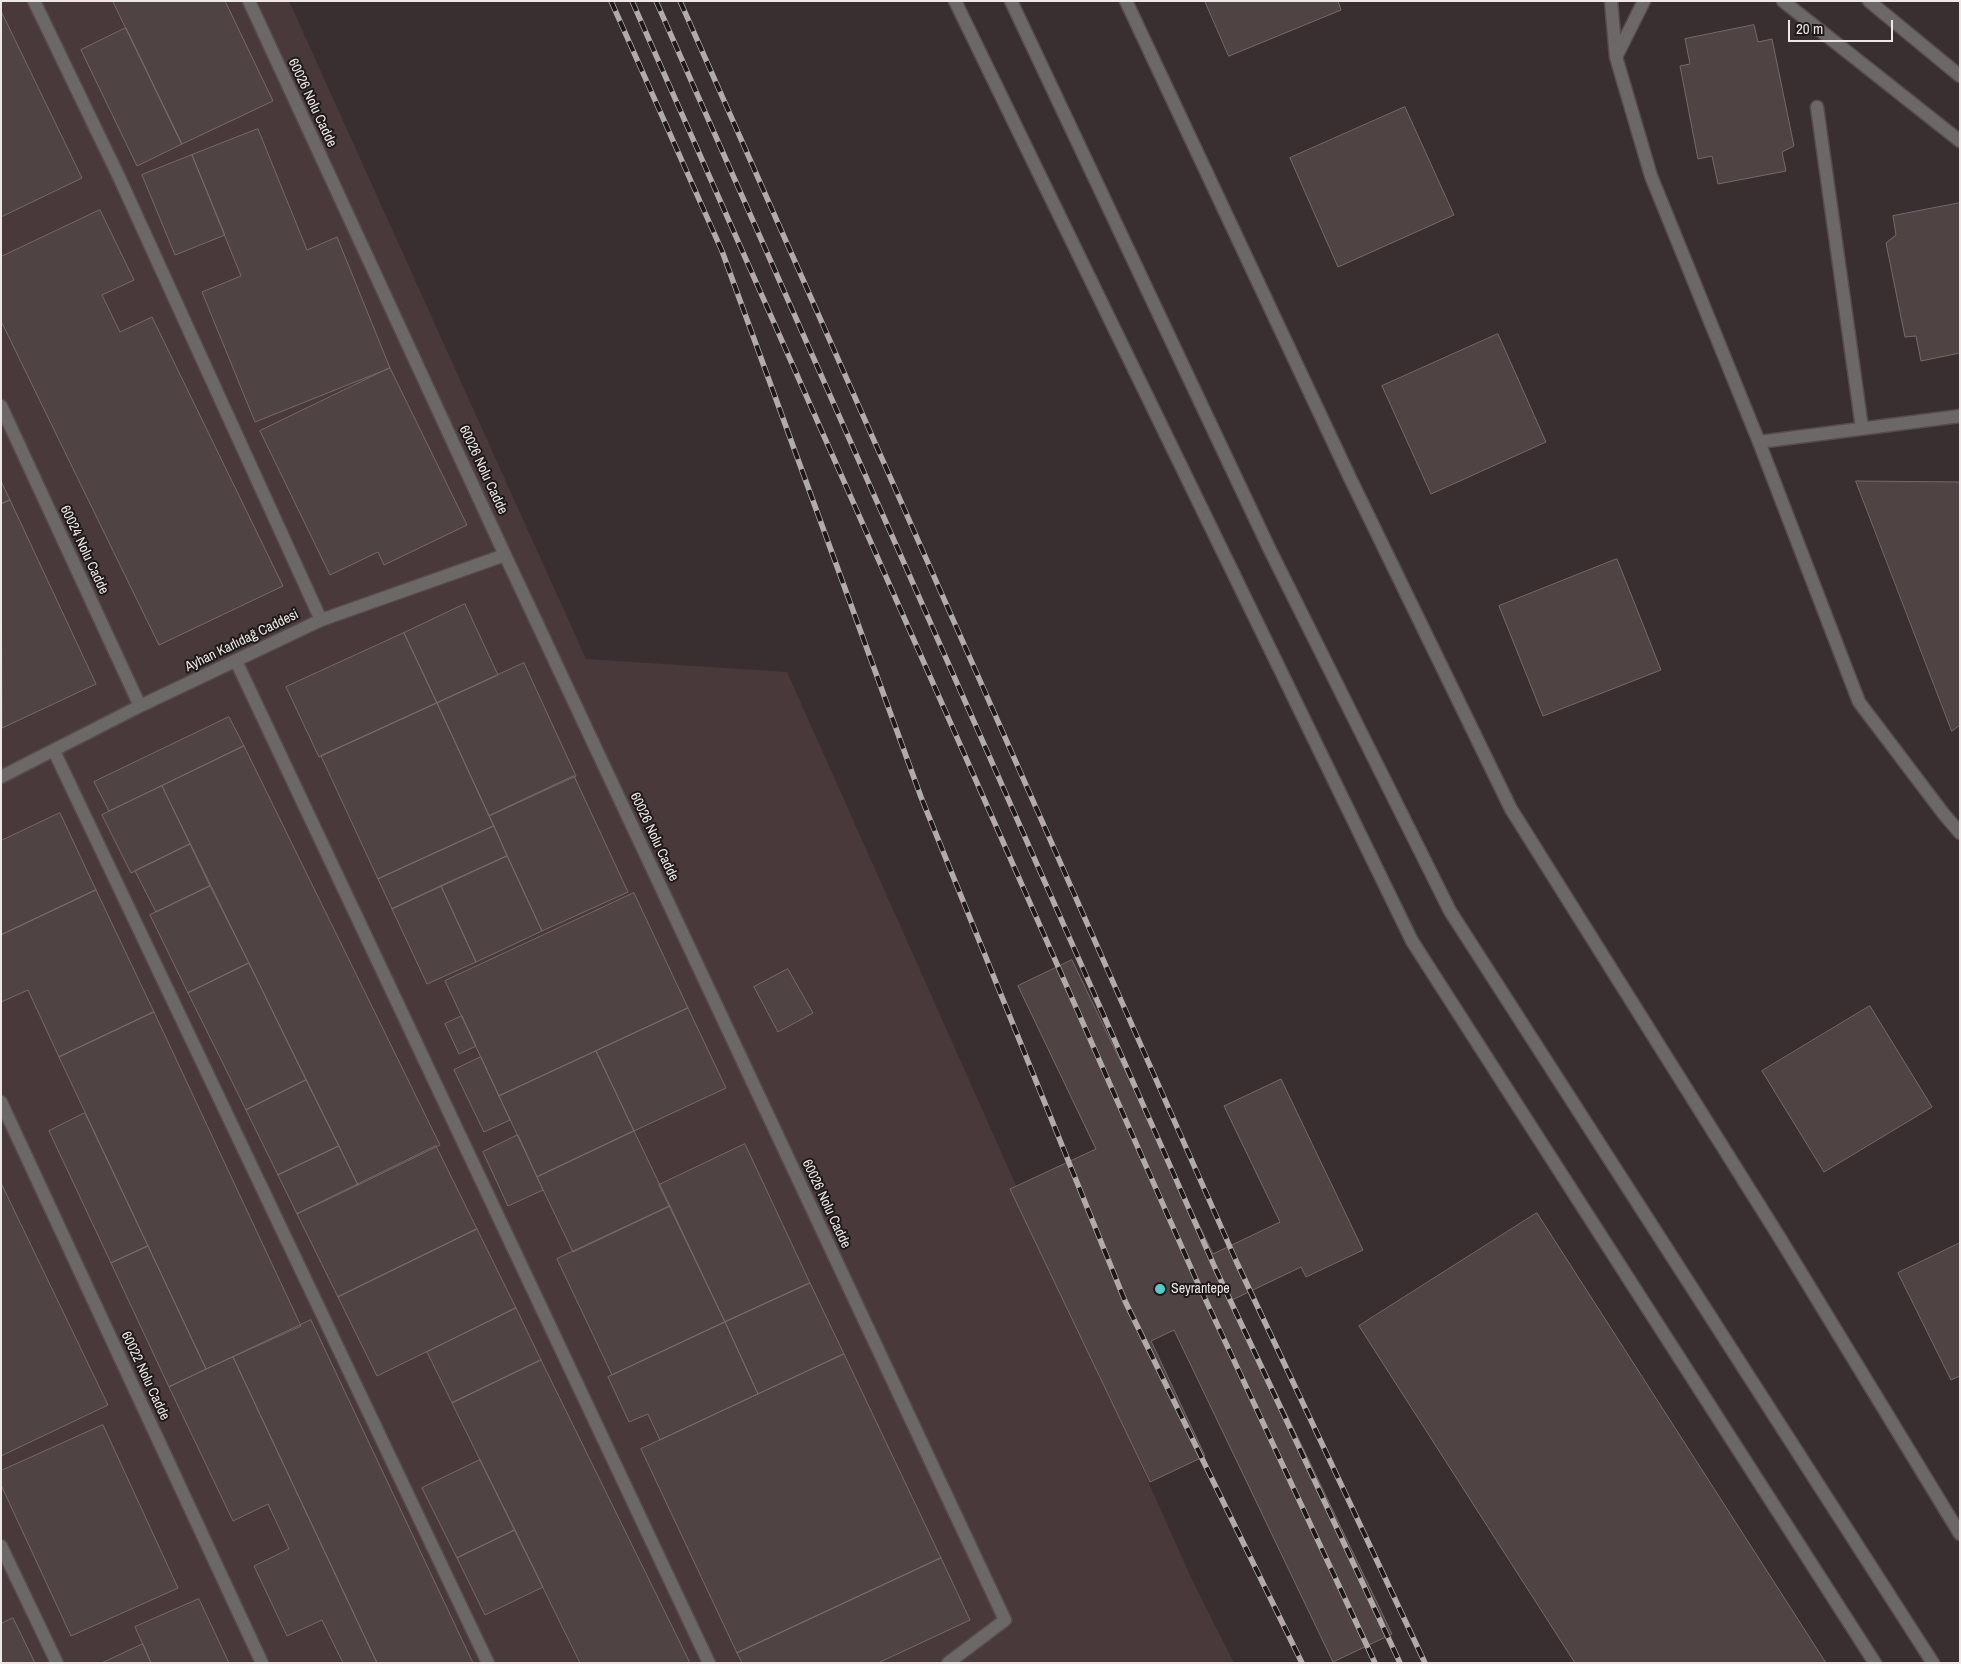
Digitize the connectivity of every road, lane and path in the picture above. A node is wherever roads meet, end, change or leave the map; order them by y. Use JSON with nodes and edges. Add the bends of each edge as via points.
{"nodes":[{"id":1,"x":34,"y":1,"type":"edge"},
{"id":2,"x":249,"y":1,"type":"edge"},
{"id":3,"x":955,"y":1,"type":"edge"},
{"id":4,"x":1011,"y":1,"type":"edge"},
{"id":5,"x":1126,"y":1,"type":"edge"},
{"id":6,"x":1612,"y":1,"type":"edge"},
{"id":7,"x":1644,"y":1,"type":"edge"},
{"id":8,"x":1783,"y":1,"type":"edge"},
{"id":9,"x":1869,"y":1,"type":"edge"},
{"id":10,"x":1616,"y":57,"type":"junction"},
{"id":11,"x":1960,"y":76,"type":"edge"},
{"id":12,"x":1817,"y":107,"type":"dead end"},
{"id":13,"x":1960,"y":141,"type":"edge"},
{"id":14,"x":1,"y":406,"type":"edge"},
{"id":15,"x":1960,"y":416,"type":"edge"},
{"id":16,"x":1862,"y":428,"type":"junction"},
{"id":17,"x":1759,"y":442,"type":"junction"},
{"id":18,"x":505,"y":554,"type":"junction"},
{"id":19,"x":321,"y":620,"type":"junction"},
{"id":20,"x":236,"y":661,"type":"junction"},
{"id":21,"x":140,"y":706,"type":"junction"},
{"id":22,"x":54,"y":751,"type":"junction"},
{"id":23,"x":1,"y":777,"type":"edge"},
{"id":24,"x":1960,"y":833,"type":"edge"},
{"id":25,"x":1,"y":1102,"type":"edge"},
{"id":26,"x":1960,"y":1534,"type":"edge"},
{"id":27,"x":1,"y":1546,"type":"edge"},
{"id":28,"x":57,"y":1663,"type":"edge"},
{"id":29,"x":262,"y":1663,"type":"edge"},
{"id":30,"x":488,"y":1663,"type":"edge"},
{"id":31,"x":709,"y":1663,"type":"edge"},
{"id":32,"x":948,"y":1663,"type":"edge"},
{"id":33,"x":1875,"y":1663,"type":"edge"},
{"id":34,"x":1933,"y":1663,"type":"edge"}],
"edges":[{"from":1,"to":19,"type":"street","via":[[119,177]]},
{"from":2,"to":18,"type":"street","name":"60026 Nolu Cadde"},
{"from":3,"to":33,"type":"street","via":[[1412,940]]},
{"from":4,"to":34,"type":"street","via":[[1269,548],[1450,911]]},
{"from":5,"to":26,"type":"street","via":[[1346,469],[1511,809],[1778,1234]]},
{"from":6,"to":10,"type":"street"},
{"from":7,"to":10,"type":"street"},
{"from":8,"to":13,"type":"street"},
{"from":9,"to":11,"type":"street"},
{"from":10,"to":17,"type":"street","via":[[1651,176]]},
{"from":12,"to":16,"type":"street"},
{"from":14,"to":21,"type":"street","name":"60024 Nolu Cadde"},
{"from":15,"to":16,"type":"street"},
{"from":16,"to":17,"type":"street"},
{"from":17,"to":24,"type":"street","via":[[1859,702]]},
{"from":18,"to":19,"type":"street","name":"Ayhan Karlıdağ Caddesi"},
{"from":18,"to":32,"type":"street","name":"60026 Nolu Cadde","via":[[1005,1620]]},
{"from":19,"to":20,"type":"street","name":"Ayhan Karlıdağ Caddesi"},
{"from":20,"to":21,"type":"street","name":"Ayhan Karlıdağ Caddesi"},
{"from":20,"to":31,"type":"street"},
{"from":21,"to":22,"type":"street","name":"Ayhan Karlıdağ Caddesi"},
{"from":22,"to":23,"type":"street","name":"Ayhan Karlıdağ Caddesi"},
{"from":22,"to":30,"type":"street"},
{"from":25,"to":29,"type":"street","name":"60022 Nolu Cadde"},
{"from":27,"to":28,"type":"street"}]}
